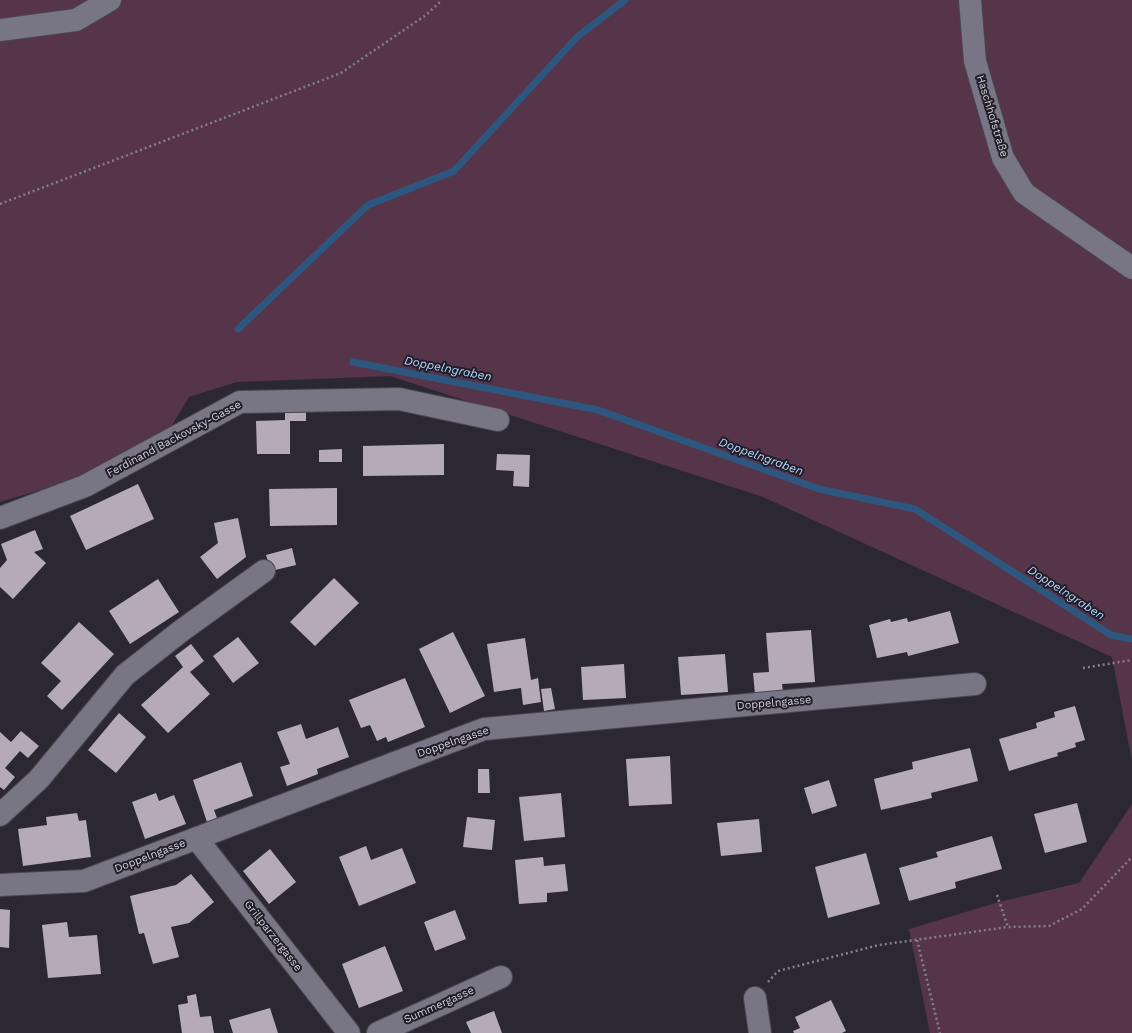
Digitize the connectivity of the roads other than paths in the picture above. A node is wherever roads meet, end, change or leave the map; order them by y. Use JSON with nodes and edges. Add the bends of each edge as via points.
{"nodes":[{"id":1,"x":110,"y":0,"type":"edge"},
{"id":2,"x":970,"y":0,"type":"edge"},
{"id":3,"x":0,"y":30,"type":"edge"},
{"id":4,"x":1132,"y":268,"type":"edge"},
{"id":5,"x":498,"y":420,"type":"dead end"},
{"id":6,"x":0,"y":518,"type":"edge"},
{"id":7,"x":264,"y":571,"type":"dead end"},
{"id":8,"x":975,"y":684,"type":"dead end"},
{"id":9,"x":0,"y":815,"type":"edge"},
{"id":10,"x":196,"y":839,"type":"junction"},
{"id":11,"x":0,"y":885,"type":"edge"},
{"id":12,"x":501,"y":977,"type":"dead end"},
{"id":13,"x":755,"y":998,"type":"road end"},
{"id":14,"x":348,"y":1033,"type":"edge"},
{"id":15,"x":378,"y":1033,"type":"edge"},
{"id":16,"x":760,"y":1033,"type":"edge"}],
"edges":[{"from":1,"to":3,"type":"street","via":[[76,20]]},
{"from":2,"to":4,"type":"street","name":"Haschhofstraße","via":[[975,61],[1003,158],[1024,193]]},
{"from":5,"to":6,"type":"street","name":"Ferdinand Backovsky-Gasse","via":[[399,399],[240,402],[85,486]]},
{"from":7,"to":9,"type":"street","via":[[181,631],[126,675],[39,779]]},
{"from":8,"to":10,"type":"street","name":"Doppelngasse","via":[[484,729]]},
{"from":10,"to":11,"type":"street","name":"Doppelngasse","via":[[84,881]]},
{"from":10,"to":14,"type":"street","name":"Grillparzergasse"},
{"from":12,"to":15,"type":"street","name":"Summergasse"},
{"from":13,"to":16,"type":"street"}]}
